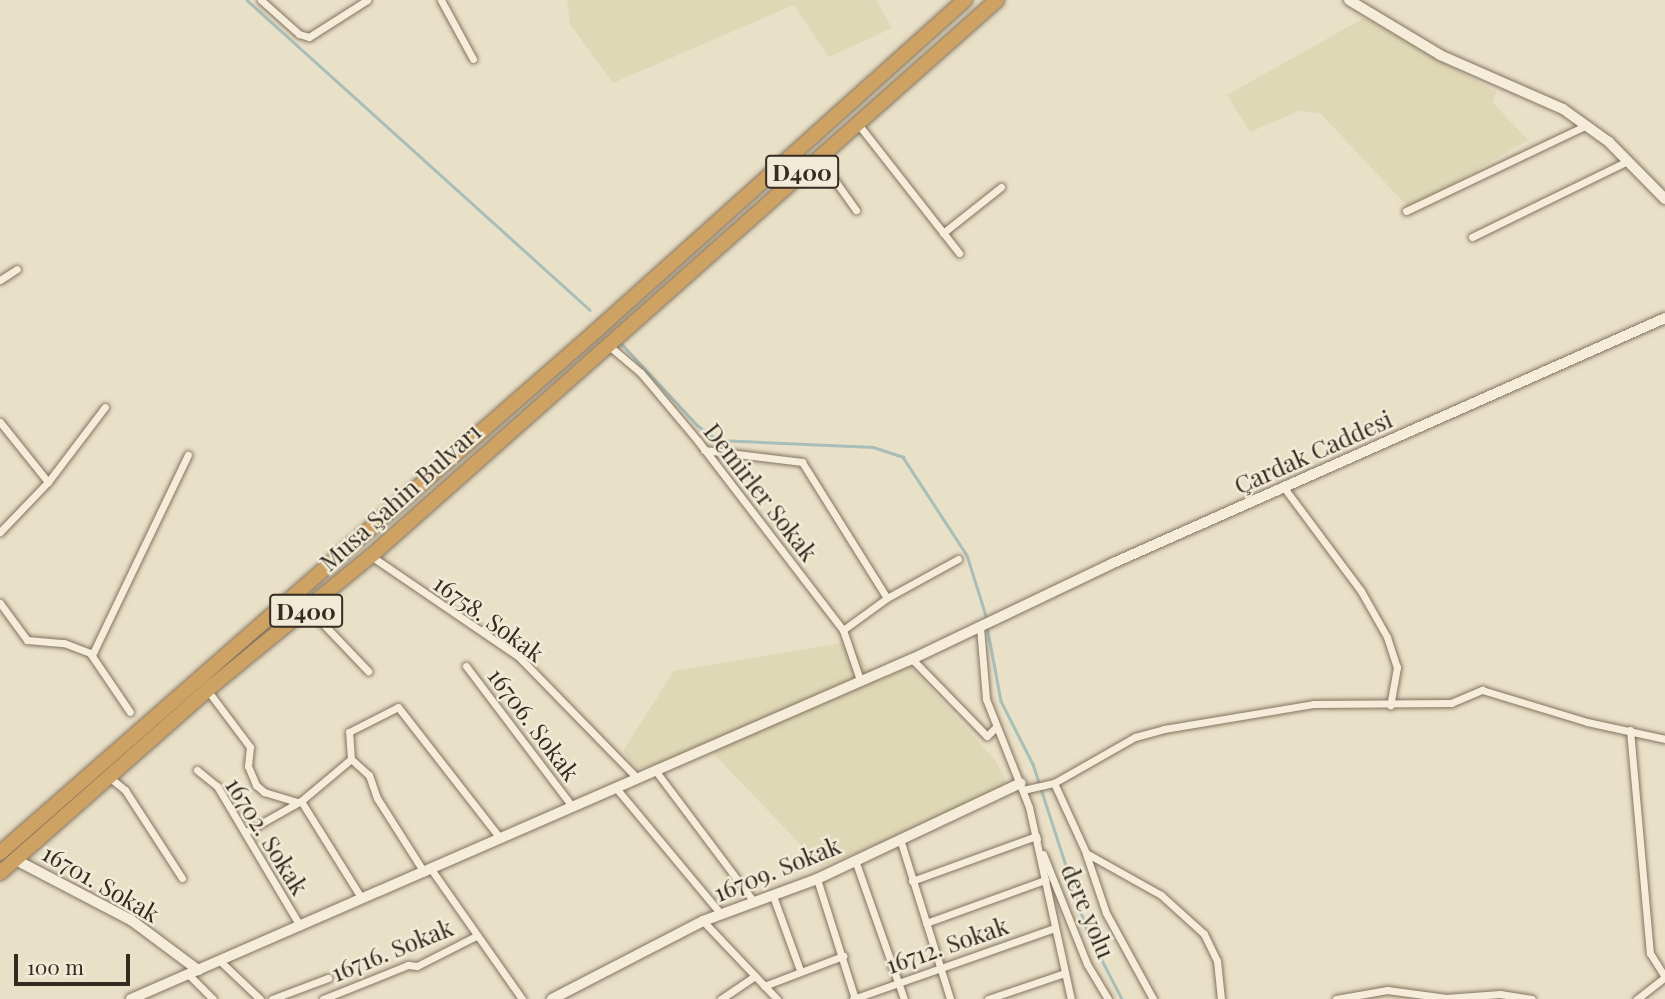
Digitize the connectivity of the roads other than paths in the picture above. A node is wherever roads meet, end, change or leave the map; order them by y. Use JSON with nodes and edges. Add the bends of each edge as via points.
{"nodes":[{"id":1,"x":261,"y":0,"type":"edge"},
{"id":2,"x":367,"y":0,"type":"edge"},
{"id":3,"x":441,"y":0,"type":"edge"},
{"id":4,"x":998,"y":0,"type":"edge"},
{"id":5,"x":1349,"y":0,"type":"edge"},
{"id":6,"x":960,"y":2,"type":"edge"},
{"id":7,"x":473,"y":59,"type":"dead end"},
{"id":8,"x":857,"y":123,"type":"junction"},
{"id":9,"x":1588,"y":125,"type":"junction"},
{"id":10,"x":818,"y":157,"type":"junction"},
{"id":11,"x":1628,"y":161,"type":"junction"},
{"id":12,"x":1001,"y":187,"type":"dead end"},
{"id":13,"x":1665,"y":199,"type":"edge"},
{"id":14,"x":856,"y":210,"type":"dead end"},
{"id":15,"x":1406,"y":211,"type":"dead end"},
{"id":16,"x":943,"y":233,"type":"junction"},
{"id":17,"x":1472,"y":237,"type":"dead end"},
{"id":18,"x":959,"y":253,"type":"dead end"},
{"id":19,"x":17,"y":269,"type":"dead end"},
{"id":20,"x":0,"y":280,"type":"edge"},
{"id":21,"x":1665,"y":318,"type":"edge"},
{"id":22,"x":607,"y":344,"type":"junction"},
{"id":23,"x":105,"y":407,"type":"dead end"},
{"id":24,"x":0,"y":422,"type":"edge"},
{"id":25,"x":704,"y":450,"type":"junction"},
{"id":26,"x":188,"y":455,"type":"dead end"},
{"id":27,"x":48,"y":482,"type":"junction"},
{"id":28,"x":1284,"y":489,"type":"junction"},
{"id":29,"x":0,"y":530,"type":"edge"},
{"id":30,"x":370,"y":556,"type":"junction"},
{"id":31,"x":958,"y":559,"type":"dead end"},
{"id":32,"x":887,"y":598,"type":"junction"},
{"id":33,"x":0,"y":603,"type":"edge"},
{"id":34,"x":309,"y":609,"type":"junction"},
{"id":35,"x":982,"y":625,"type":"junction"},
{"id":36,"x":843,"y":631,"type":"junction"},
{"id":37,"x":92,"y":655,"type":"junction"},
{"id":38,"x":912,"y":659,"type":"junction"},
{"id":39,"x":466,"y":666,"type":"dead end"},
{"id":40,"x":369,"y":671,"type":"dead end"},
{"id":41,"x":860,"y":680,"type":"junction"},
{"id":42,"x":207,"y":690,"type":"junction"},
{"id":43,"x":1390,"y":705,"type":"junction"},
{"id":44,"x":130,"y":712,"type":"dead end"},
{"id":45,"x":996,"y":727,"type":"junction"},
{"id":46,"x":1630,"y":730,"type":"junction"},
{"id":47,"x":1665,"y":739,"type":"edge"},
{"id":48,"x":351,"y":759,"type":"junction"},
{"id":49,"x":655,"y":770,"type":"junction"},
{"id":50,"x":197,"y":771,"type":"dead end"},
{"id":51,"x":108,"y":777,"type":"junction"},
{"id":52,"x":638,"y":778,"type":"junction"},
{"id":53,"x":1051,"y":783,"type":"junction"},
{"id":54,"x":1022,"y":787,"type":"junction"},
{"id":55,"x":616,"y":788,"type":"junction"},
{"id":56,"x":299,"y":802,"type":"junction"},
{"id":57,"x":572,"y":806,"type":"junction"},
{"id":58,"x":246,"y":832,"type":"junction"},
{"id":59,"x":1036,"y":836,"type":"junction"},
{"id":60,"x":500,"y":838,"type":"junction"},
{"id":61,"x":900,"y":839,"type":"junction"},
{"id":62,"x":0,"y":853,"type":"edge"},
{"id":63,"x":1086,"y":853,"type":"junction"},
{"id":64,"x":16,"y":860,"type":"junction"},
{"id":65,"x":855,"y":860,"type":"junction"},
{"id":66,"x":428,"y":871,"type":"junction"},
{"id":67,"x":0,"y":873,"type":"edge"},
{"id":68,"x":182,"y":878,"type":"dead end"},
{"id":69,"x":817,"y":879,"type":"junction"},
{"id":70,"x":1045,"y":880,"type":"junction"},
{"id":71,"x":912,"y":881,"type":"junction"},
{"id":72,"x":774,"y":896,"type":"junction"},
{"id":73,"x":362,"y":899,"type":"junction"},
{"id":74,"x":755,"y":903,"type":"junction"},
{"id":75,"x":721,"y":914,"type":"junction"},
{"id":76,"x":703,"y":921,"type":"junction"},
{"id":77,"x":926,"y":923,"type":"junction"},
{"id":78,"x":300,"y":926,"type":"junction"},
{"id":79,"x":1055,"y":928,"type":"junction"},
{"id":80,"x":476,"y":936,"type":"junction"},
{"id":81,"x":843,"y":956,"type":"junction"},
{"id":82,"x":220,"y":961,"type":"junction"},
{"id":83,"x":941,"y":968,"type":"junction"},
{"id":84,"x":800,"y":970,"type":"junction"},
{"id":85,"x":193,"y":972,"type":"junction"},
{"id":86,"x":1065,"y":973,"type":"junction"},
{"id":87,"x":755,"y":976,"type":"junction"},
{"id":88,"x":328,"y":978,"type":"dead end"},
{"id":89,"x":899,"y":983,"type":"junction"},
{"id":90,"x":764,"y":985,"type":"junction"},
{"id":91,"x":132,"y":999,"type":"edge"},
{"id":92,"x":213,"y":999,"type":"edge"},
{"id":93,"x":260,"y":999,"type":"edge"},
{"id":94,"x":272,"y":999,"type":"edge"},
{"id":95,"x":323,"y":999,"type":"edge"},
{"id":96,"x":522,"y":999,"type":"edge"},
{"id":97,"x":552,"y":999,"type":"edge"},
{"id":98,"x":721,"y":999,"type":"edge"},
{"id":99,"x":777,"y":999,"type":"edge"},
{"id":100,"x":854,"y":999,"type":"edge"},
{"id":101,"x":904,"y":999,"type":"edge"},
{"id":102,"x":950,"y":999,"type":"edge"},
{"id":103,"x":988,"y":999,"type":"edge"},
{"id":104,"x":1071,"y":999,"type":"edge"},
{"id":105,"x":1108,"y":999,"type":"edge"},
{"id":106,"x":1153,"y":999,"type":"edge"},
{"id":107,"x":1221,"y":999,"type":"edge"},
{"id":108,"x":1336,"y":999,"type":"edge"},
{"id":109,"x":1532,"y":999,"type":"edge"},
{"id":110,"x":1637,"y":999,"type":"edge"}],
"edges":[{"from":1,"to":2,"type":"street","via":[[299,34],[309,37]]},
{"from":3,"to":7,"type":"street"},
{"from":4,"to":8,"type":"highway","number":"D400"},
{"from":5,"to":9,"type":"main road","via":[[1440,55],[1563,109]]},
{"from":6,"to":62,"type":"highway","name":"Musa Şahin Bulvarı","number":"D400","via":[[596,331]]},
{"from":8,"to":10,"type":"highway","number":"D400"},
{"from":8,"to":16,"type":"street"},
{"from":9,"to":11,"type":"main road"},
{"from":9,"to":15,"type":"street"},
{"from":10,"to":14,"type":"street"},
{"from":10,"to":22,"type":"highway","number":"D400"},
{"from":11,"to":13,"type":"main road"},
{"from":11,"to":17,"type":"street"},
{"from":12,"to":16,"type":"street"},
{"from":16,"to":18,"type":"street"},
{"from":19,"to":20,"type":"street"},
{"from":21,"to":28,"type":"main road","name":"Çardak Caddesi"},
{"from":22,"to":25,"type":"street","name":"Demirler Sokak","via":[[647,380]]},
{"from":22,"to":30,"type":"highway","name":"Musa Şahin Bulvarı","number":"D400"},
{"from":23,"to":27,"type":"street"},
{"from":24,"to":27,"type":"street"},
{"from":25,"to":32,"type":"street","via":[[802,463]]},
{"from":25,"to":36,"type":"street","name":"Demirler Sokak"},
{"from":26,"to":37,"type":"street"},
{"from":27,"to":29,"type":"street"},
{"from":28,"to":35,"type":"main road","name":"Çardak Caddesi"},
{"from":28,"to":43,"type":"street","via":[[1361,591],[1387,636],[1397,667]]},
{"from":30,"to":34,"type":"highway","name":"Musa Şahin Bulvarı","number":"D400"},
{"from":30,"to":52,"type":"street","name":"16758. Sokak","via":[[510,650]]},
{"from":31,"to":32,"type":"street"},
{"from":32,"to":36,"type":"street"},
{"from":33,"to":37,"type":"street","via":[[34,642],[74,645]]},
{"from":34,"to":40,"type":"street"},
{"from":34,"to":42,"type":"highway","name":"Musa Şahin Bulvarı","number":"D400"},
{"from":35,"to":38,"type":"main road","name":"Çardak Caddesi"},
{"from":35,"to":45,"type":"street","via":[[982,678]]},
{"from":36,"to":41,"type":"street","name":"Demirler Sokak"},
{"from":37,"to":44,"type":"street"},
{"from":38,"to":41,"type":"main road","name":"Çardak Caddesi"},
{"from":38,"to":45,"type":"street","via":[[987,736]]},
{"from":39,"to":57,"type":"street","name":"16706. Sokak"},
{"from":41,"to":49,"type":"main road","name":"Çardak Caddesi"},
{"from":42,"to":51,"type":"highway","name":"Musa Şahin Bulvarı","number":"D400"},
{"from":42,"to":56,"type":"street","via":[[250,747],[248,766],[256,785],[264,792]]},
{"from":43,"to":46,"type":"street","via":[[1451,704],[1482,690]]},
{"from":43,"to":53,"type":"street","via":[[1290,706],[1146,733]]},
{"from":45,"to":54,"type":"street"},
{"from":46,"to":47,"type":"street"},
{"from":46,"to":110,"type":"street","via":[[1650,954],[1665,977]]},
{"from":48,"to":56,"type":"street"},
{"from":48,"to":60,"type":"street","via":[[349,732],[398,707]]},
{"from":48,"to":66,"type":"street","via":[[369,775],[377,798]]},
{"from":49,"to":52,"type":"main road","name":"Çardak Caddesi"},
{"from":49,"to":74,"type":"street"},
{"from":50,"to":58,"type":"street","name":"16702. Sokak","via":[[216,786]]},
{"from":51,"to":64,"type":"highway","name":"Musa Şahin Bulvarı","number":"D400"},
{"from":51,"to":68,"type":"street","via":[[125,790]]},
{"from":52,"to":55,"type":"main road","name":"Çardak Caddesi"},
{"from":53,"to":54,"type":"street"},
{"from":53,"to":63,"type":"street"},
{"from":54,"to":59,"type":"street"},
{"from":54,"to":61,"type":"main road","name":"16709. Sokak"},
{"from":55,"to":57,"type":"main road","name":"Çardak Caddesi"},
{"from":55,"to":75,"type":"street"},
{"from":56,"to":58,"type":"street"},
{"from":56,"to":73,"type":"street"},
{"from":57,"to":60,"type":"main road","name":"Çardak Caddesi"},
{"from":58,"to":78,"type":"street","name":"16702. Sokak"},
{"from":59,"to":70,"type":"street"},
{"from":59,"to":71,"type":"street"},
{"from":59,"to":105,"type":"street","name":"dere yolu","via":[[1087,964]]},
{"from":60,"to":66,"type":"main road","name":"Çardak Caddesi"},
{"from":61,"to":65,"type":"main road","name":"16709. Sokak"},
{"from":61,"to":71,"type":"street"},
{"from":63,"to":106,"type":"street","via":[[1106,913]]},
{"from":63,"to":107,"type":"street","via":[[1161,895],[1194,922],[1217,961]]},
{"from":64,"to":67,"type":"highway","name":"Musa Şahin Bulvarı","number":"D400"},
{"from":64,"to":85,"type":"main road","name":"16701. Sokak","via":[[131,920]]},
{"from":65,"to":69,"type":"main road","name":"16709. Sokak"},
{"from":65,"to":89,"type":"street"},
{"from":66,"to":73,"type":"main road","name":"Çardak Caddesi"},
{"from":66,"to":80,"type":"street"},
{"from":69,"to":72,"type":"main road","name":"16709. Sokak"},
{"from":69,"to":81,"type":"street"},
{"from":70,"to":77,"type":"street"},
{"from":70,"to":79,"type":"street"},
{"from":71,"to":77,"type":"street"},
{"from":72,"to":74,"type":"main road","name":"16709. Sokak"},
{"from":72,"to":84,"type":"street"},
{"from":73,"to":78,"type":"main road","name":"Çardak Caddesi"},
{"from":74,"to":75,"type":"main road","name":"16709. Sokak"},
{"from":75,"to":76,"type":"main road","name":"16709. Sokak"},
{"from":76,"to":87,"type":"street"},
{"from":76,"to":97,"type":"main road","name":"16709. Sokak"},
{"from":77,"to":83,"type":"street"},
{"from":78,"to":82,"type":"main road","name":"Çardak Caddesi"},
{"from":79,"to":83,"type":"street","name":"16712. Sokak"},
{"from":79,"to":86,"type":"street"},
{"from":80,"to":95,"type":"street","name":"16716. Sokak","via":[[417,966],[408,965]]},
{"from":80,"to":96,"type":"street"},
{"from":81,"to":84,"type":"street"},
{"from":81,"to":100,"type":"street"},
{"from":82,"to":85,"type":"main road","name":"Çardak Caddesi"},
{"from":82,"to":93,"type":"street"},
{"from":83,"to":89,"type":"street","name":"16712. Sokak"},
{"from":83,"to":102,"type":"street"},
{"from":84,"to":90,"type":"street"},
{"from":85,"to":91,"type":"main road","name":"Çardak Caddesi"},
{"from":85,"to":92,"type":"street"},
{"from":86,"to":103,"type":"street"},
{"from":86,"to":104,"type":"street"},
{"from":87,"to":90,"type":"street"},
{"from":87,"to":98,"type":"street"},
{"from":88,"to":94,"type":"street"},
{"from":89,"to":100,"type":"street","name":"16712. Sokak"},
{"from":89,"to":101,"type":"street"},
{"from":90,"to":99,"type":"street"},
{"from":108,"to":109,"type":"street","via":[[1387,990],[1446,998],[1500,994]]}]}
